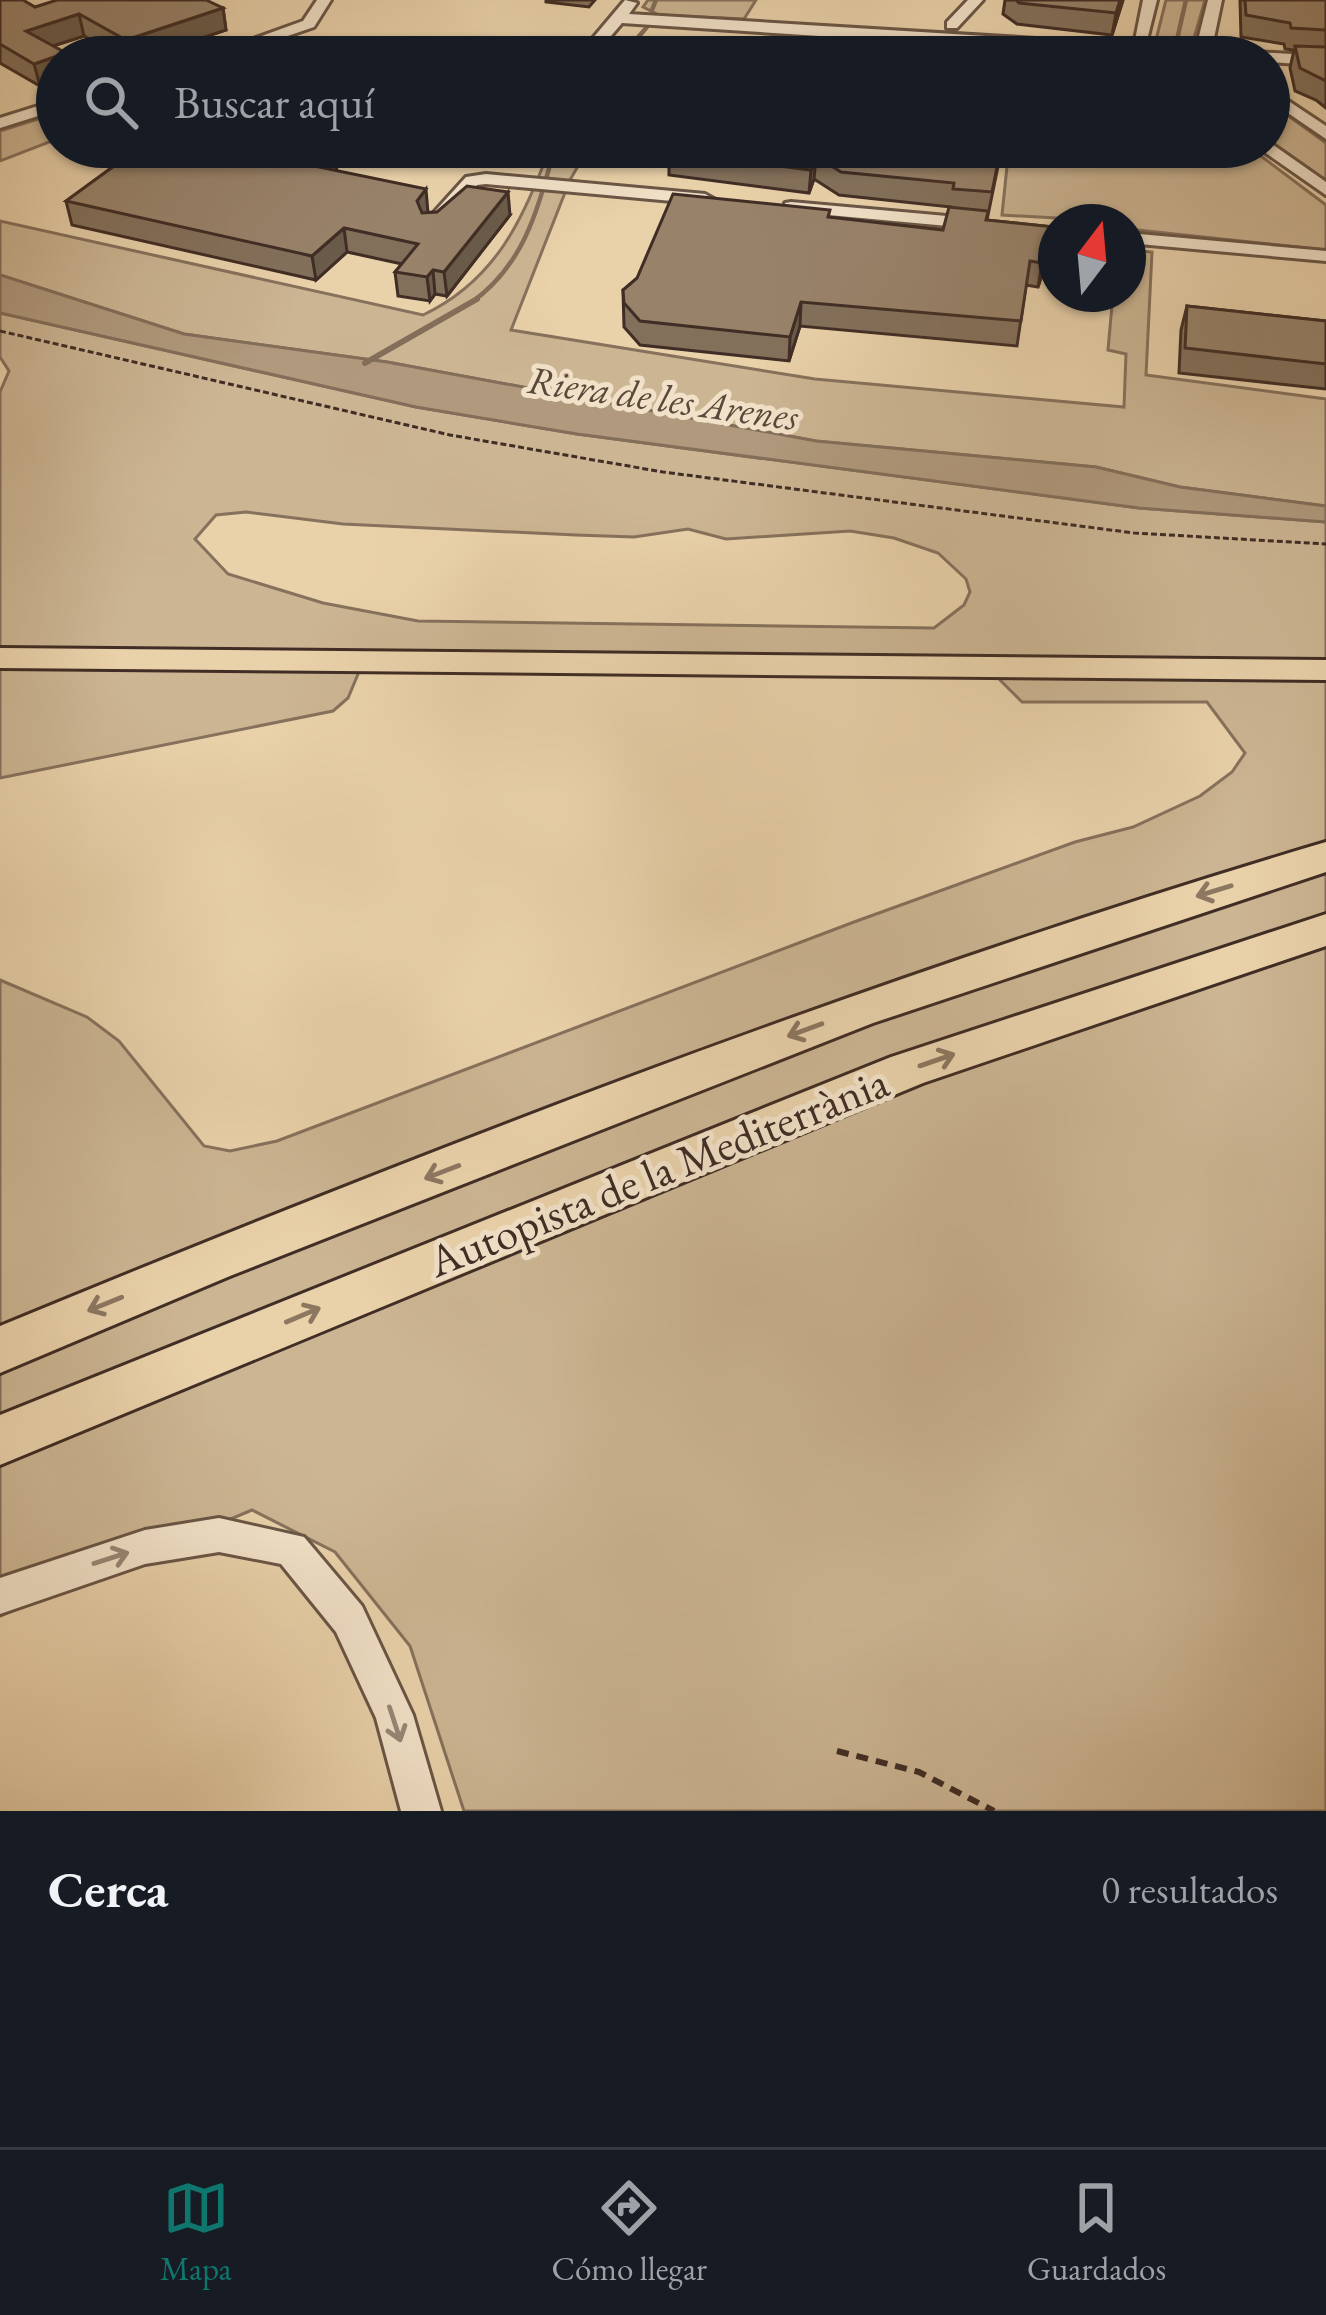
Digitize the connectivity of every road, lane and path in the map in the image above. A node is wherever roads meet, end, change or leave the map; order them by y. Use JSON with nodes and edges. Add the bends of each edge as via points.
{"nodes":[{"id":1,"x":324,"y":0,"type":"edge"},
{"id":2,"x":633,"y":0,"type":"edge"},
{"id":3,"x":1150,"y":0,"type":"edge"},
{"id":4,"x":1215,"y":0,"type":"edge"},
{"id":5,"x":975,"y":2,"type":"edge"},
{"id":6,"x":619,"y":18,"type":"junction"},
{"id":7,"x":949,"y":29,"type":"junction"},
{"id":8,"x":979,"y":32,"type":"junction"},
{"id":9,"x":278,"y":36,"type":"edge"},
{"id":10,"x":603,"y":36,"type":"edge"},
{"id":11,"x":1005,"y":36,"type":"edge"},
{"id":12,"x":1139,"y":36,"type":"edge"},
{"id":13,"x":1207,"y":36,"type":"edge"},
{"id":14,"x":1290,"y":59,"type":"edge"},
{"id":15,"x":1326,"y":61,"type":"edge"},
{"id":16,"x":1290,"y":108,"type":"edge"},
{"id":17,"x":36,"y":112,"type":"edge"},
{"id":18,"x":0,"y":123,"type":"edge"},
{"id":19,"x":1326,"y":134,"type":"edge"},
{"id":20,"x":1290,"y":163,"type":"edge"},
{"id":21,"x":1326,"y":190,"type":"edge"},
{"id":22,"x":719,"y":200,"type":"edge"},
{"id":23,"x":762,"y":204,"type":"edge"},
{"id":24,"x":1010,"y":227,"type":"edge"},
{"id":25,"x":430,"y":228,"type":"edge"},
{"id":26,"x":1146,"y":240,"type":"edge"},
{"id":27,"x":1326,"y":256,"type":"edge"},
{"id":28,"x":0,"y":331,"type":"edge"},
{"id":29,"x":1326,"y":544,"type":"edge"},
{"id":30,"x":0,"y":658,"type":"edge"},
{"id":31,"x":1326,"y":670,"type":"edge"},
{"id":32,"x":1326,"y":857,"type":"edge"},
{"id":33,"x":1326,"y":930,"type":"edge"},
{"id":34,"x":0,"y":1350,"type":"edge"},
{"id":35,"x":0,"y":1439,"type":"edge"},
{"id":36,"x":0,"y":1596,"type":"edge"},
{"id":37,"x":837,"y":1751,"type":"dead end"},
{"id":38,"x":421,"y":1811,"type":"edge"},
{"id":39,"x":994,"y":1811,"type":"edge"}],
"edges":[{"from":1,"to":9,"type":"street","via":[[309,24]]},
{"from":2,"to":6,"type":"street"},
{"from":3,"to":12,"type":"street"},
{"from":4,"to":13,"type":"street"},
{"from":5,"to":7,"type":"street"},
{"from":5,"to":8,"type":"street"},
{"from":6,"to":7,"type":"street","via":[[896,35]]},
{"from":6,"to":10,"type":"street"},
{"from":7,"to":8,"type":"street"},
{"from":8,"to":11,"type":"street"},
{"from":14,"to":15,"type":"street"},
{"from":16,"to":19,"type":"street"},
{"from":17,"to":18,"type":"street"},
{"from":20,"to":21,"type":"street"},
{"from":22,"to":25,"type":"street","via":[[472,181]]},
{"from":23,"to":24,"type":"street"},
{"from":26,"to":27,"type":"street"},
{"from":28,"to":29,"type":"path","via":[[431,430],[663,472],[1134,533]]},
{"from":30,"to":31,"type":"main road"},
{"from":32,"to":34,"type":"highway","name":"Autopista de la Mediterrània","one_way":true,"via":[[835,1019]]},
{"from":35,"to":33,"type":"highway","name":"Autopista de la Mediterrània","one_way":true,"via":[[907,1070]]},
{"from":36,"to":38,"type":"street","one_way":true,"via":[[145,1547],[219,1535],[290,1549],[349,1619],[394,1715]]},
{"from":37,"to":39,"type":"path","via":[[918,1768]]}]}
